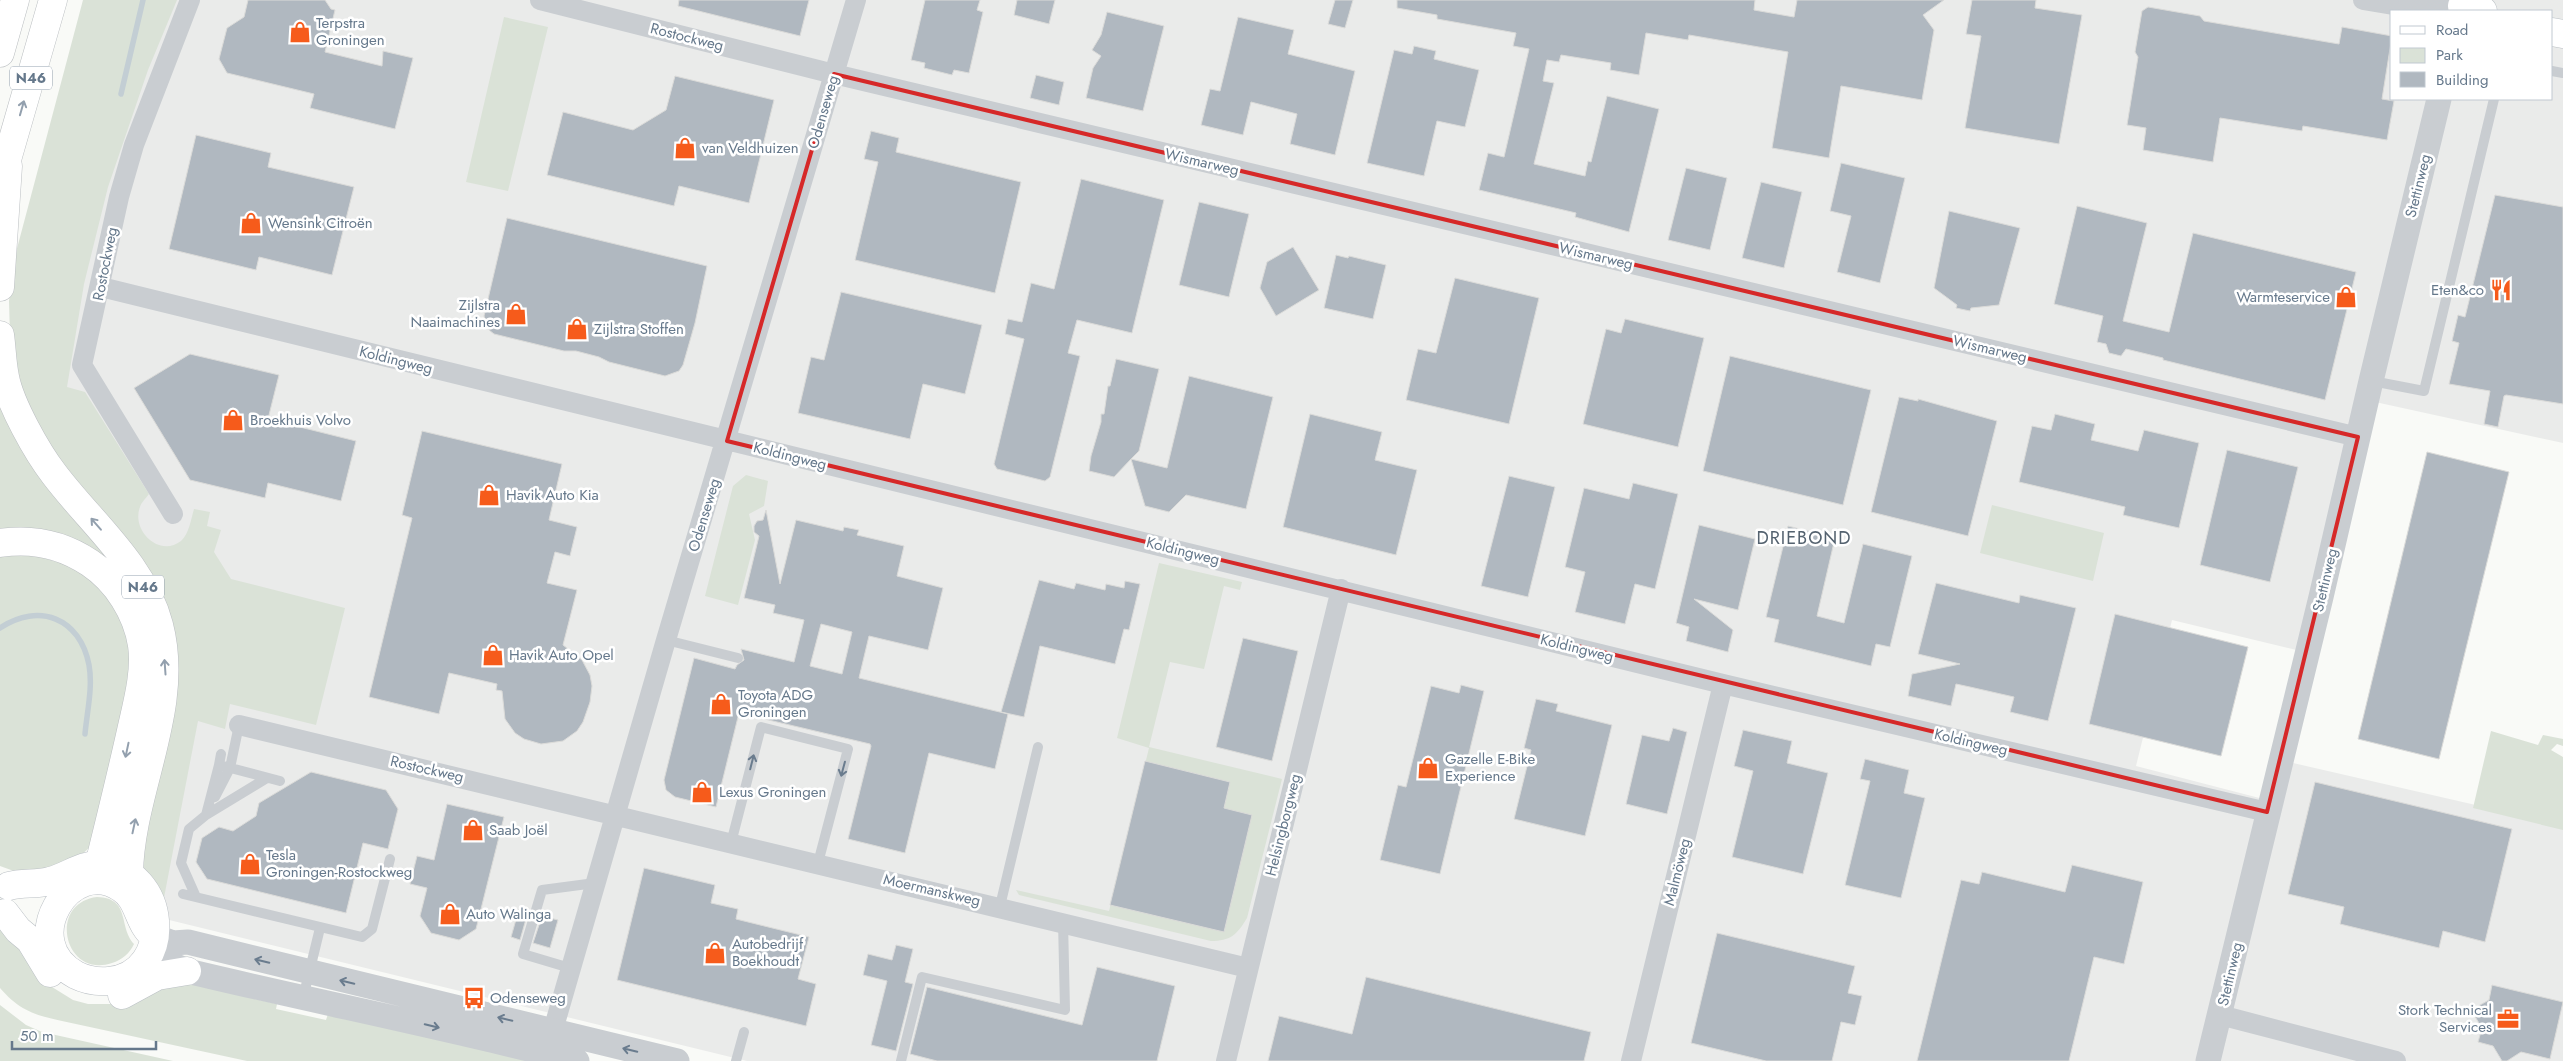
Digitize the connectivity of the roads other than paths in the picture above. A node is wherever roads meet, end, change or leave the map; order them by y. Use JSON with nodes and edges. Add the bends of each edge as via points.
{"nodes":[{"id":1,"x":4,"y":0,"type":"edge"},
{"id":2,"x":15,"y":0,"type":"edge"},
{"id":3,"x":53,"y":0,"type":"edge"},
{"id":4,"x":190,"y":0,"type":"edge"},
{"id":5,"x":540,"y":0,"type":"edge"},
{"id":6,"x":856,"y":0,"type":"edge"},
{"id":7,"x":2363,"y":0,"type":"edge"},
{"id":8,"x":2466,"y":6,"type":"edge"},
{"id":9,"x":0,"y":9,"type":"edge"},
{"id":10,"x":2409,"y":9,"type":"edge"},
{"id":11,"x":0,"y":53,"type":"edge"},
{"id":12,"x":834,"y":74,"type":"junction"},
{"id":13,"x":2439,"y":100,"type":"edge"},
{"id":14,"x":2494,"y":100,"type":"edge"},
{"id":15,"x":8,"y":155,"type":"junction"},
{"id":16,"x":0,"y":184,"type":"edge"},
{"id":17,"x":0,"y":287,"type":"edge"},
{"id":18,"x":101,"y":287,"type":"junction"},
{"id":19,"x":0,"y":335,"type":"edge"},
{"id":20,"x":2371,"y":381,"type":"junction"},
{"id":21,"x":2358,"y":437,"type":"junction"},
{"id":22,"x":726,"y":441,"type":"junction"},
{"id":23,"x":173,"y":514,"type":"dead end"},
{"id":24,"x":0,"y":543,"type":"edge"},
{"id":25,"x":1341,"y":589,"type":"junction"},
{"id":26,"x":666,"y":640,"type":"junction"},
{"id":27,"x":738,"y":658,"type":"dead end"},
{"id":28,"x":1722,"y":684,"type":"junction"},
{"id":29,"x":239,"y":725,"type":"joint"},
{"id":30,"x":1038,"y":747,"type":"dead end"},
{"id":31,"x":222,"y":754,"type":"dead end"},
{"id":32,"x":219,"y":765,"type":"junction"},
{"id":33,"x":230,"y":768,"type":"junction"},
{"id":34,"x":267,"y":778,"type":"junction"},
{"id":35,"x":280,"y":781,"type":"dead end"},
{"id":36,"x":2267,"y":812,"type":"junction"},
{"id":37,"x":615,"y":814,"type":"junction"},
{"id":38,"x":206,"y":815,"type":"junction"},
{"id":39,"x":731,"y":843,"type":"junction"},
{"id":40,"x":390,"y":858,"type":"dead end"},
{"id":41,"x":818,"y":863,"type":"junction"},
{"id":42,"x":96,"y":873,"type":"junction"},
{"id":43,"x":129,"y":874,"type":"junction"},
{"id":44,"x":595,"y":883,"type":"junction"},
{"id":45,"x":63,"y":887,"type":"junction"},
{"id":46,"x":184,"y":894,"type":"dead end"},
{"id":47,"x":196,"y":897,"type":"junction"},
{"id":48,"x":4,"y":898,"type":"edge"},
{"id":49,"x":1000,"y":906,"type":"junction"},
{"id":50,"x":1063,"y":922,"type":"junction"},
{"id":51,"x":320,"y":928,"type":"junction"},
{"id":52,"x":49,"y":933,"type":"junction"},
{"id":53,"x":152,"y":939,"type":"junction"},
{"id":54,"x":570,"y":968,"type":"junction"},
{"id":55,"x":1248,"y":968,"type":"junction"},
{"id":56,"x":188,"y":970,"type":"junction"},
{"id":57,"x":310,"y":973,"type":"junction"},
{"id":58,"x":303,"y":999,"type":"junction"},
{"id":59,"x":2220,"y":1015,"type":"junction"},
{"id":60,"x":744,"y":1032,"type":"dead end"},
{"id":61,"x":549,"y":1042,"type":"junction"},
{"id":62,"x":1636,"y":1060,"type":"edge"},
{"id":63,"x":577,"y":1061,"type":"edge"},
{"id":64,"x":677,"y":1061,"type":"edge"},
{"id":65,"x":736,"y":1061,"type":"edge"},
{"id":66,"x":901,"y":1061,"type":"edge"},
{"id":67,"x":1226,"y":1061,"type":"edge"},
{"id":68,"x":2208,"y":1061,"type":"edge"},
{"id":69,"x":2396,"y":1061,"type":"edge"}],
"edges":[{"from":1,"to":9,"type":"main road"},
{"from":2,"to":11,"type":"main road","number":"N46"},
{"from":15,"to":3,"type":"main road","number":"N46","one_way":true},
{"from":4,"to":18,"type":"street","name":"Rostockweg","via":[[134,145],[116,206]]},
{"from":5,"to":12,"type":"street","name":"Rostockweg"},
{"from":6,"to":12,"type":"street","name":"Odenseweg"},
{"from":7,"to":10,"type":"street"},
{"from":8,"to":10,"type":"street","via":[[2438,2]]},
{"from":12,"to":21,"type":"street","name":"Wismarweg"},
{"from":12,"to":22,"type":"street","name":"Odenseweg"},
{"from":13,"to":20,"type":"street","name":"Stettinweg"},
{"from":14,"to":20,"type":"lane","via":[[2424,391]]},
{"from":15,"to":16,"type":"main road","number":"N46"},
{"from":15,"to":17,"type":"main road","number":"N46"},
{"from":18,"to":22,"type":"street","name":"Koldingweg"},
{"from":18,"to":23,"type":"street","name":"Rostockweg","via":[[82,366]]},
{"from":43,"to":19,"type":"main road","number":"N46","one_way":true,"via":[[129,850],[165,677],[159,624],[136,576],[53,473],[27,432],[5,378]]},
{"from":20,"to":21,"type":"street","name":"Stettinweg"},
{"from":21,"to":36,"type":"street","name":"Stettinweg"},
{"from":22,"to":25,"type":"street","name":"Koldingweg"},
{"from":22,"to":26,"type":"street","name":"Odenseweg"},
{"from":24,"to":42,"type":"main road","number":"N46","one_way":true,"via":[[16,540],[44,542],[84,559],[114,584],[136,622],[142,645],[137,702]]},
{"from":25,"to":28,"type":"street","name":"Koldingweg"},
{"from":25,"to":55,"type":"street","name":"Helsingborgweg"},
{"from":26,"to":27,"type":"lane"},
{"from":26,"to":37,"type":"street","name":"Odenseweg"},
{"from":28,"to":36,"type":"street","name":"Koldingweg"},
{"from":28,"to":62,"type":"street","name":"Malmöweg"},
{"from":29,"to":33,"type":"lane"},
{"from":29,"to":37,"type":"street","name":"Rostockweg"},
{"from":30,"to":49,"type":"lane"},
{"from":31,"to":32,"type":"lane"},
{"from":32,"to":33,"type":"lane"},
{"from":32,"to":38,"type":"lane"},
{"from":33,"to":34,"type":"lane"},
{"from":33,"to":38,"type":"lane"},
{"from":34,"to":35,"type":"lane"},
{"from":34,"to":38,"type":"lane"},
{"from":36,"to":59,"type":"street","name":"Stettinweg"},
{"from":37,"to":39,"type":"street","name":"Moermanskweg"},
{"from":37,"to":44,"type":"street","name":"Odenseweg"},
{"from":38,"to":47,"type":"lane","via":[[189,829],[181,863]]},
{"from":39,"to":41,"type":"street","name":"Moermanskweg"},
{"from":39,"to":41,"type":"lane","one_way":true,"via":[[761,727],[848,749]]},
{"from":40,"to":51,"type":"lane","via":[[372,929],[362,937]]},
{"from":41,"to":49,"type":"street","name":"Moermanskweg"},
{"from":42,"to":43,"type":"main road"},
{"from":42,"to":45,"type":"main road","via":[[82,868]]},
{"from":42,"to":53,"type":"main road","via":[[130,896]]},
{"from":43,"to":53,"type":"main road","via":[[150,897]]},
{"from":44,"to":54,"type":"street","name":"Odenseweg"},
{"from":44,"to":54,"type":"lane","via":[[542,890],[523,954]]},
{"from":45,"to":48,"type":"main road","via":[[50,881],[24,882]]},
{"from":45,"to":52,"type":"main road"},
{"from":46,"to":47,"type":"lane"},
{"from":47,"to":51,"type":"lane"},
{"from":48,"to":52,"type":"main road"},
{"from":48,"to":56,"type":"main road","via":[[18,930],[30,940],[52,976],[73,991],[86,996],[112,998],[157,976]]},
{"from":49,"to":50,"type":"street","name":"Moermanskweg"},
{"from":50,"to":55,"type":"street","name":"Moermanskweg"},
{"from":50,"to":66,"type":"lane","via":[[1064,1010],[922,977]]},
{"from":51,"to":57,"type":"lane"},
{"from":52,"to":53,"type":"main road","via":[[51,946],[65,967],[88,980],[113,980],[136,969]]},
{"from":53,"to":56,"type":"street","via":[[175,964]]},
{"from":57,"to":53,"type":"street","one_way":true,"via":[[188,942]]},
{"from":54,"to":61,"type":"street","name":"Odenseweg"},
{"from":55,"to":67,"type":"street","name":"Helsingborgweg"},
{"from":56,"to":58,"type":"street"},
{"from":57,"to":58,"type":"lane"},
{"from":61,"to":57,"type":"street","one_way":true},
{"from":58,"to":61,"type":"street","one_way":true},
{"from":59,"to":68,"type":"street","name":"Stettinweg"},
{"from":59,"to":69,"type":"street"},
{"from":60,"to":65,"type":"lane"},
{"from":61,"to":63,"type":"street"},
{"from":64,"to":61,"type":"street","one_way":true}]}
